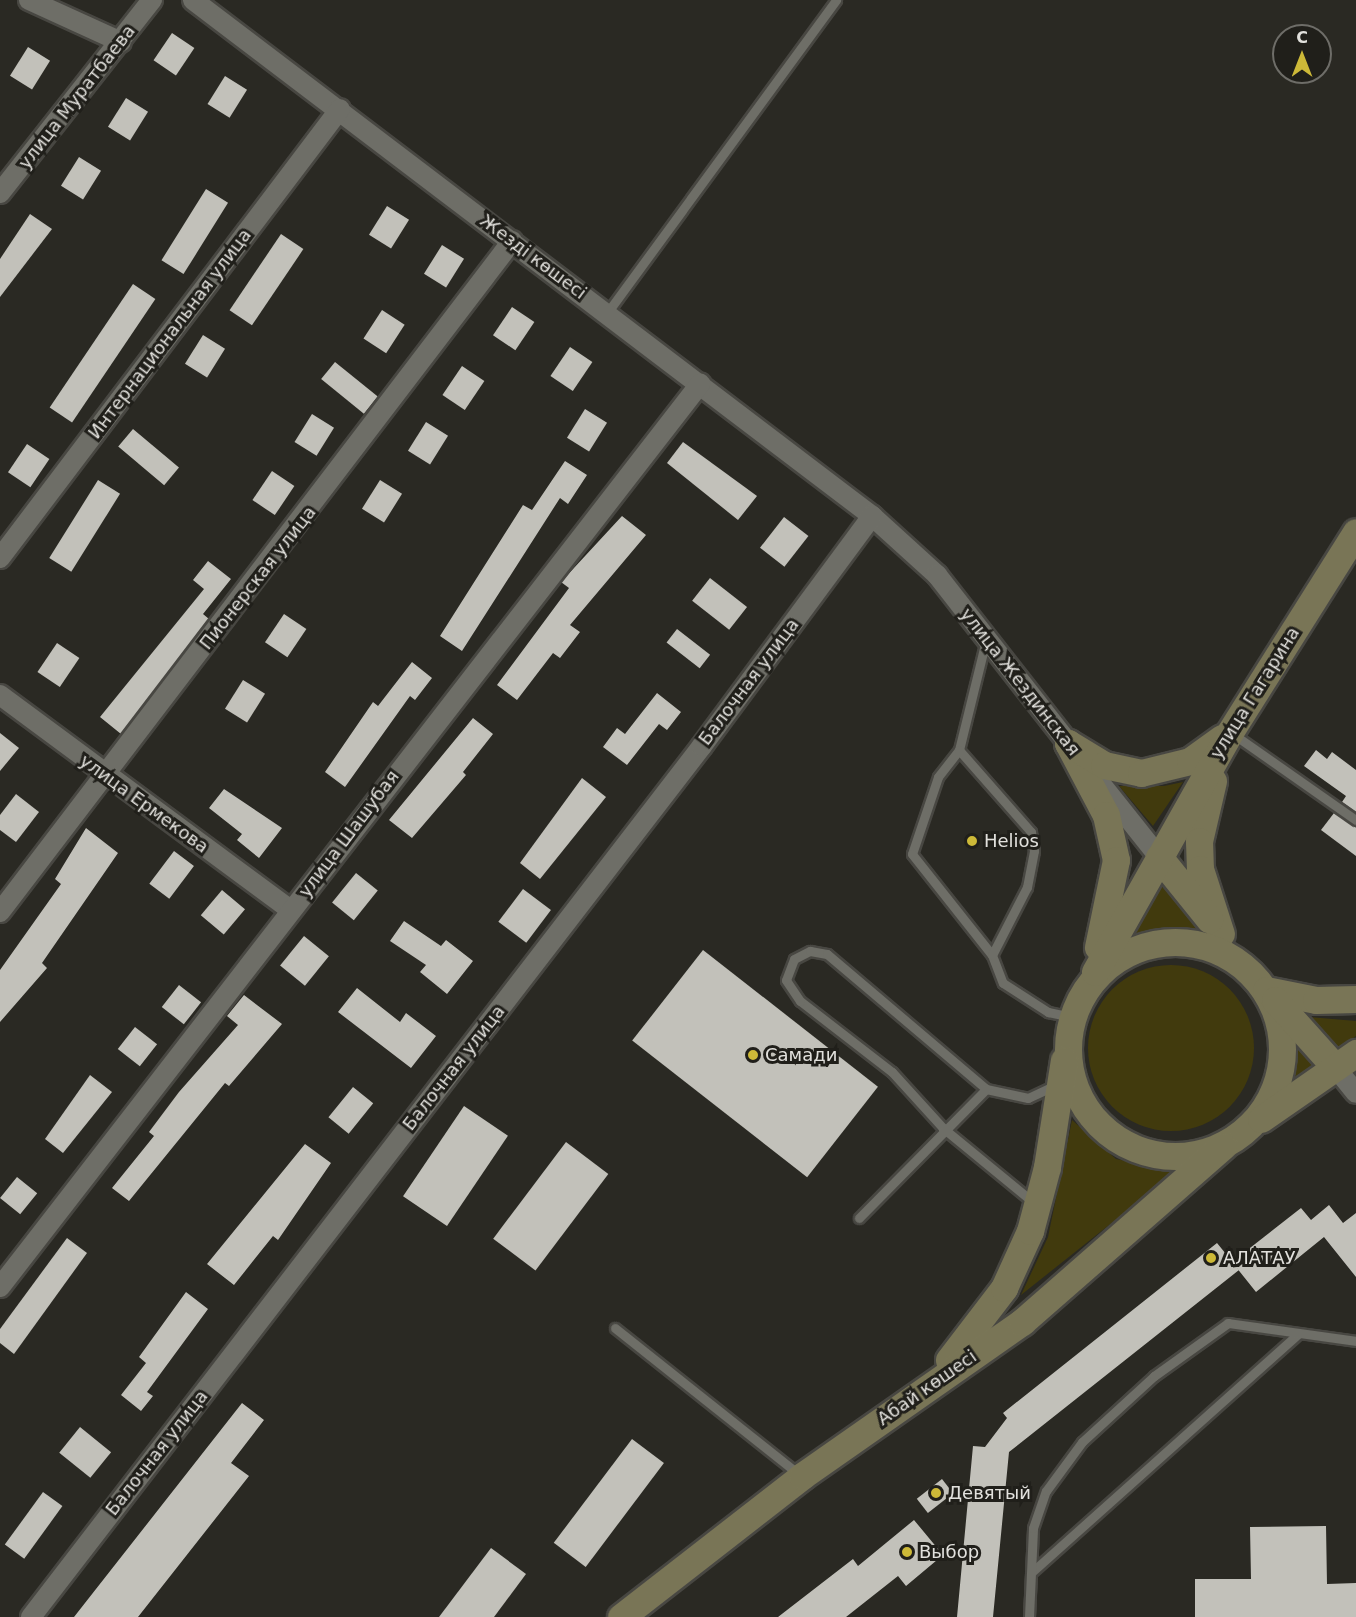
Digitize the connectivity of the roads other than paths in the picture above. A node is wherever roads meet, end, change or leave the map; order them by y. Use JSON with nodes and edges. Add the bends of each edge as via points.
{"nodes":[{"id":1,"x":29,"y":0,"type":"edge"},
{"id":2,"x":152,"y":0,"type":"edge"},
{"id":3,"x":194,"y":0,"type":"edge"},
{"id":4,"x":836,"y":0,"type":"edge"},
{"id":5,"x":121,"y":42,"type":"junction"},
{"id":6,"x":340,"y":109,"type":"junction"},
{"id":7,"x":0,"y":193,"type":"edge"},
{"id":8,"x":512,"y":241,"type":"junction"},
{"id":9,"x":607,"y":313,"type":"junction"},
{"id":10,"x":700,"y":384,"type":"junction"},
{"id":11,"x":872,"y":516,"type":"junction"},
{"id":12,"x":1356,"y":532,"type":"edge"},
{"id":13,"x":0,"y":558,"type":"edge"},
{"id":14,"x":986,"y":640,"type":"junction"},
{"id":15,"x":0,"y":695,"type":"edge"},
{"id":16,"x":1230,"y":732,"type":"junction"},
{"id":17,"x":1068,"y":743,"type":"junction"},
{"id":18,"x":959,"y":750,"type":"junction"},
{"id":19,"x":105,"y":776,"type":"junction"},
{"id":20,"x":1356,"y":820,"type":"edge"},
{"id":21,"x":1159,"y":857,"type":"junction"},
{"id":22,"x":291,"y":910,"type":"junction"},
{"id":23,"x":0,"y":912,"type":"edge"},
{"id":24,"x":1221,"y":934,"type":"junction"},
{"id":25,"x":992,"y":955,"type":"junction"},
{"id":26,"x":1259,"y":982,"type":"junction"},
{"id":27,"x":1085,"y":989,"type":"junction"},
{"id":28,"x":1356,"y":999,"type":"edge"},
{"id":29,"x":1069,"y":1030,"type":"junction"},
{"id":30,"x":1345,"y":1060,"type":"edge"},
{"id":31,"x":1061,"y":1083,"type":"junction"},
{"id":32,"x":986,"y":1089,"type":"junction"},
{"id":33,"x":1356,"y":1093,"type":"edge"},
{"id":34,"x":1251,"y":1127,"type":"junction"},
{"id":35,"x":943,"y":1128,"type":"junction"},
{"id":36,"x":1223,"y":1146,"type":"junction"},
{"id":37,"x":1037,"y":1205,"type":"junction"},
{"id":38,"x":859,"y":1218,"type":"dead end"},
{"id":39,"x":0,"y":1287,"type":"edge"},
{"id":40,"x":615,"y":1328,"type":"dead end"},
{"id":41,"x":1298,"y":1334,"type":"junction"},
{"id":42,"x":1356,"y":1341,"type":"edge"},
{"id":43,"x":925,"y":1388,"type":"junction"},
{"id":44,"x":802,"y":1476,"type":"junction"},
{"id":45,"x":1033,"y":1571,"type":"junction"},
{"id":46,"x":31,"y":1617,"type":"edge"},
{"id":47,"x":621,"y":1617,"type":"edge"},
{"id":48,"x":1029,"y":1617,"type":"edge"}],
"edges":[{"from":1,"to":5,"type":"street"},
{"from":2,"to":5,"type":"street","name":"улица Муратбаева"},
{"from":3,"to":6,"type":"street","name":"Жезді көшесі"},
{"from":4,"to":9,"type":"lane"},
{"from":5,"to":7,"type":"street","name":"улица Муратбаева"},
{"from":6,"to":8,"type":"street","name":"Жезді көшесі"},
{"from":6,"to":13,"type":"street","name":"Интернациональная улица"},
{"from":8,"to":9,"type":"street","name":"Жезді көшесі"},
{"from":8,"to":19,"type":"street","name":"Пионерская улица"},
{"from":9,"to":10,"type":"street","name":"Жезді көшесі"},
{"from":10,"to":11,"type":"street","name":"Жезді көшесі"},
{"from":10,"to":22,"type":"street","name":"улица Шашубая"},
{"from":11,"to":14,"type":"street","name":"улица Жездинская","via":[[937,575]]},
{"from":11,"to":46,"type":"street","name":"Балочная улица","via":[[695,755]]},
{"from":12,"to":16,"type":"main road","name":"улица Гагарина"},
{"from":14,"to":17,"type":"street","name":"улица Жездинская"},
{"from":14,"to":18,"type":"lane"},
{"from":15,"to":19,"type":"street","name":"улица Ермекова"},
{"from":16,"to":17,"type":"main road","via":[[1190,762],[1141,773],[1104,765]]},
{"from":16,"to":20,"type":"lane"},
{"from":16,"to":21,"type":"main road","name":"улица Гагарина"},
{"from":16,"to":24,"type":"main road","via":[[1199,841],[1200,869]]},
{"from":17,"to":21,"type":"street","name":"улица Жездинская"},
{"from":17,"to":27,"type":"main road","via":[[1106,815],[1116,860]]},
{"from":18,"to":25,"type":"lane","via":[[1031,832],[1034,851],[1027,887]]},
{"from":18,"to":25,"type":"lane","via":[[938,777],[912,854]]},
{"from":19,"to":22,"type":"street","name":"улица Ермекова"},
{"from":19,"to":23,"type":"street","name":"Пионерская улица"},
{"from":21,"to":24,"type":"main road"},
{"from":21,"to":27,"type":"main road","name":"улица Гагарина"},
{"from":22,"to":39,"type":"street","name":"улица Шашубая"},
{"from":24,"to":26,"type":"main road"},
{"from":25,"to":29,"type":"lane","via":[[1003,983]]},
{"from":26,"to":27,"type":"main road","via":[[1227,954],[1197,943],[1165,942],[1134,949],[1107,965]]},
{"from":26,"to":28,"type":"main road","via":[[1316,1000]]},
{"from":26,"to":30,"type":"main road"},
{"from":26,"to":34,"type":"main road","via":[[1284,1046],[1269,1103]]},
{"from":27,"to":29,"type":"main road"},
{"from":29,"to":31,"type":"main road"},
{"from":29,"to":36,"type":"main road","via":[[1070,1074],[1082,1104],[1111,1135],[1160,1156],[1192,1156]]},
{"from":30,"to":33,"type":"street"},
{"from":30,"to":34,"type":"main road"},
{"from":31,"to":32,"type":"lane","via":[[1028,1098]]},
{"from":31,"to":37,"type":"main road"},
{"from":32,"to":35,"type":"lane"},
{"from":32,"to":35,"type":"lane","via":[[826,954],[810,951],[794,959],[786,980],[800,1000],[892,1072]]},
{"from":34,"to":36,"type":"main road"},
{"from":35,"to":37,"type":"lane"},
{"from":35,"to":38,"type":"lane"},
{"from":36,"to":43,"type":"main road","name":"Абай көшесі","via":[[1022,1322]]},
{"from":37,"to":43,"type":"main road","via":[[1004,1287]]},
{"from":40,"to":44,"type":"lane"},
{"from":41,"to":42,"type":"lane"},
{"from":41,"to":45,"type":"lane"},
{"from":41,"to":45,"type":"lane","via":[[1228,1323],[1154,1376],[1082,1442],[1046,1491],[1033,1528]]},
{"from":43,"to":44,"type":"main road","name":"Абай көшесі"},
{"from":44,"to":47,"type":"main road","name":"Абай көшесі"},
{"from":45,"to":48,"type":"lane"}]}
